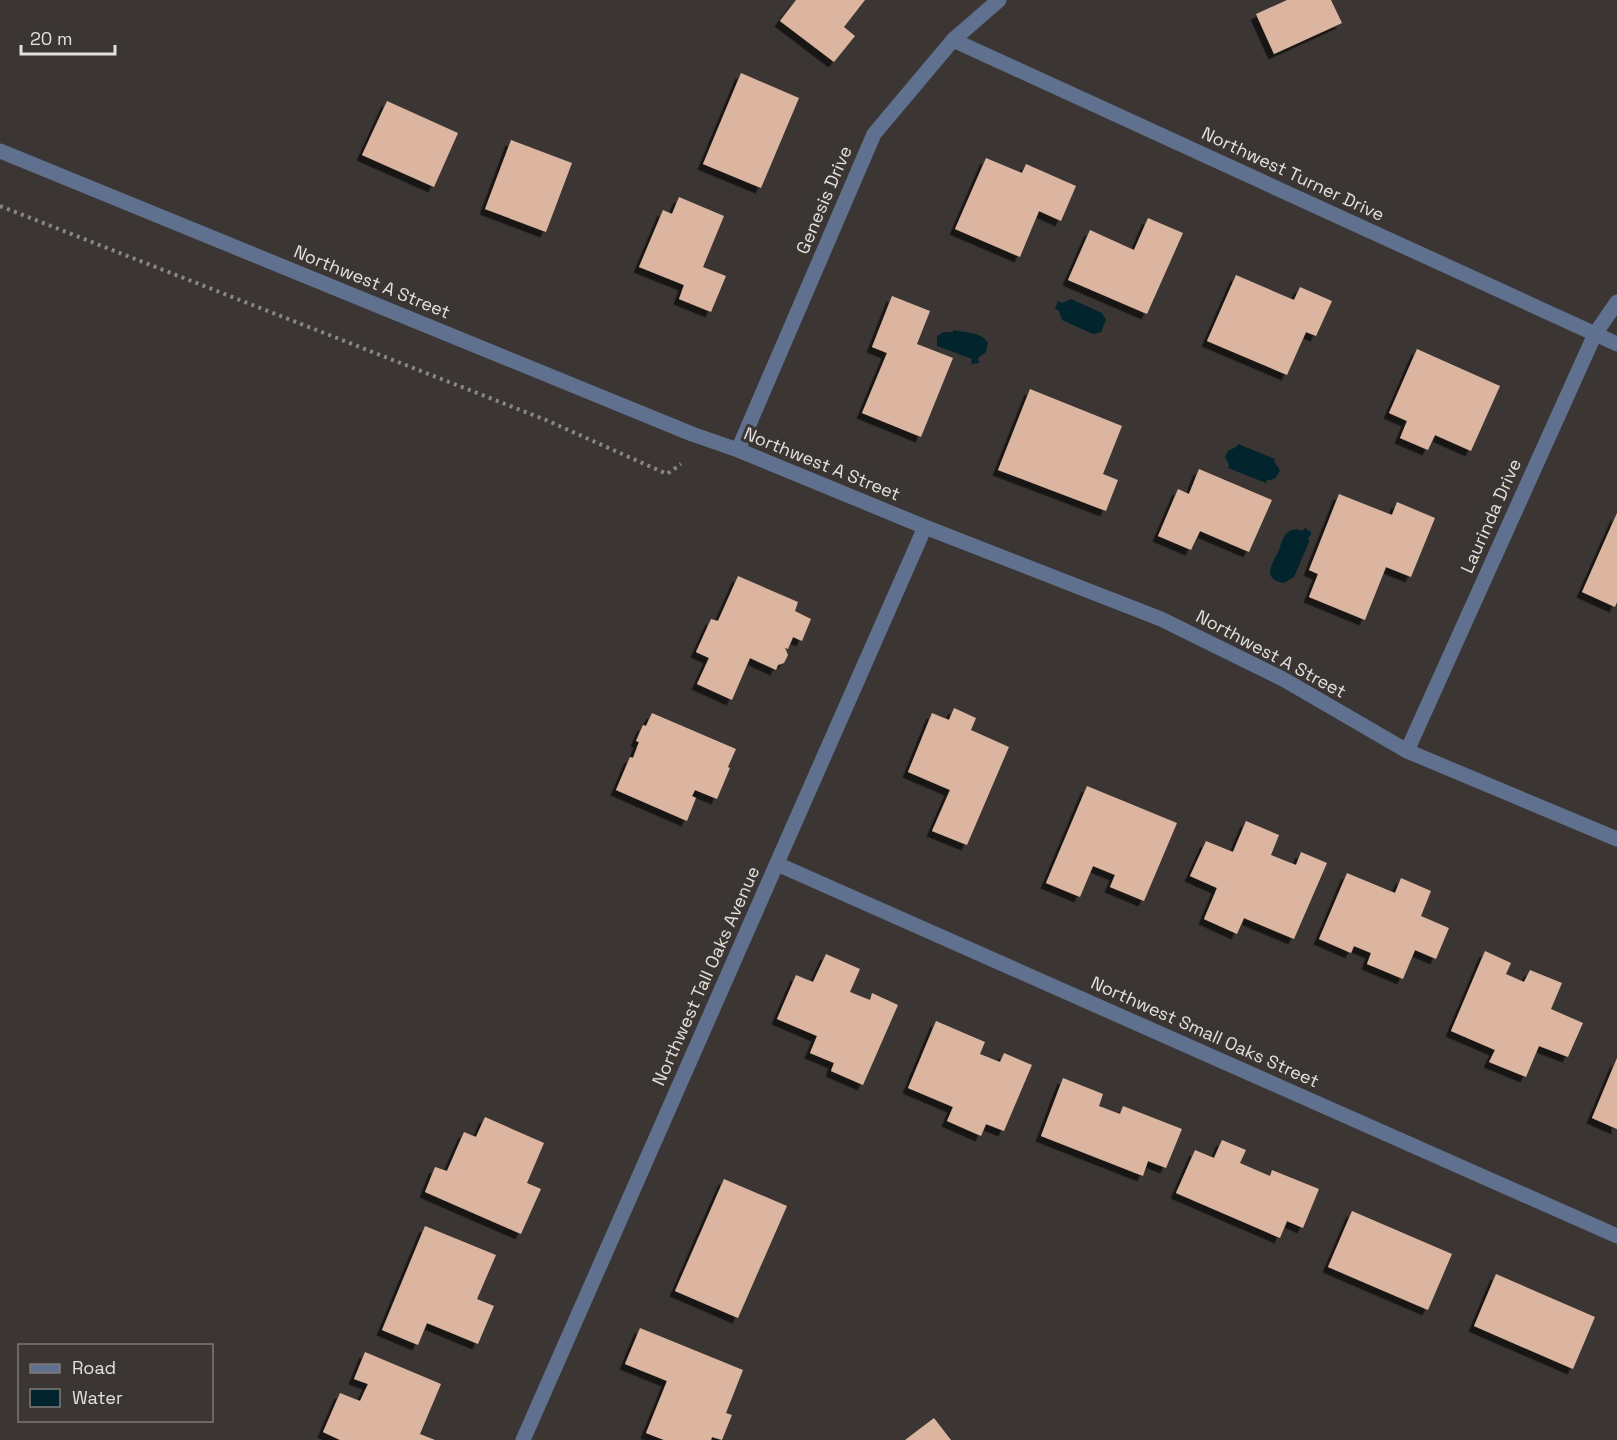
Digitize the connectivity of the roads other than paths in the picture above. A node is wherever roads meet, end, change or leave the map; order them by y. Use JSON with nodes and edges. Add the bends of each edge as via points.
{"nodes":[{"id":1,"x":999,"y":0,"type":"edge"},
{"id":2,"x":953,"y":40,"type":"junction"},
{"id":3,"x":0,"y":151,"type":"edge"},
{"id":4,"x":1617,"y":302,"type":"edge"},
{"id":5,"x":1595,"y":334,"type":"junction"},
{"id":6,"x":1617,"y":344,"type":"edge"},
{"id":7,"x":738,"y":450,"type":"junction"},
{"id":8,"x":925,"y":527,"type":"junction"},
{"id":9,"x":1407,"y":751,"type":"junction"},
{"id":10,"x":1617,"y":839,"type":"edge"},
{"id":11,"x":777,"y":864,"type":"junction"},
{"id":12,"x":1617,"y":1236,"type":"edge"},
{"id":13,"x":523,"y":1440,"type":"edge"}],
"edges":[{"from":1,"to":2,"type":"street","name":"Genesis Drive"},
{"from":2,"to":5,"type":"street","name":"Northwest Turner Drive"},
{"from":2,"to":7,"type":"street","name":"Genesis Drive","via":[[874,134]]},
{"from":3,"to":7,"type":"street","name":"Northwest A Street"},
{"from":4,"to":5,"type":"street","name":"Laurinda Drive"},
{"from":5,"to":6,"type":"street","name":"Northwest Turner Drive"},
{"from":5,"to":9,"type":"street","name":"Laurinda Drive"},
{"from":7,"to":8,"type":"street","name":"Northwest A Street"},
{"from":8,"to":9,"type":"street","name":"Northwest A Street","via":[[1161,619],[1283,680]]},
{"from":8,"to":11,"type":"street","name":"Northwest Tall Oaks Avenue"},
{"from":9,"to":10,"type":"street","name":"Northwest A Street"},
{"from":11,"to":12,"type":"street","name":"Northwest Small Oaks Street"},
{"from":11,"to":13,"type":"street","name":"Northwest Tall Oaks Avenue"}]}
